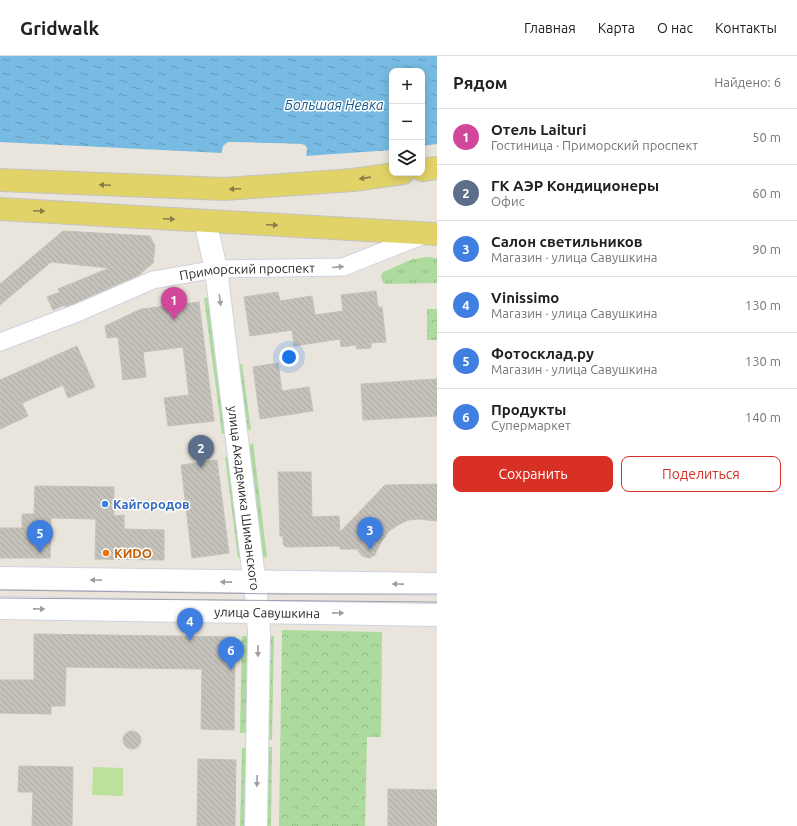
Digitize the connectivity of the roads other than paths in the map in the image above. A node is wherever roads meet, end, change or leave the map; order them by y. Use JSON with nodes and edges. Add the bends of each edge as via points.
{"nodes":[{"id":1,"x":437,"y":168,"type":"edge"},
{"id":2,"x":425,"y":170,"type":"edge"},
{"id":3,"x":389,"y":175,"type":"edge"},
{"id":4,"x":0,"y":180,"type":"edge"},
{"id":5,"x":0,"y":209,"type":"edge"},
{"id":6,"x":205,"y":221,"type":"junction"},
{"id":7,"x":432,"y":234,"type":"edge"},
{"id":8,"x":216,"y":269,"type":"junction"},
{"id":9,"x":0,"y":342,"type":"edge"},
{"id":10,"x":0,"y":578,"type":"edge"},
{"id":11,"x":255,"y":582,"type":"junction"},
{"id":12,"x":437,"y":584,"type":"edge"},
{"id":13,"x":0,"y":608,"type":"edge"},
{"id":14,"x":257,"y":612,"type":"junction"},
{"id":15,"x":437,"y":615,"type":"edge"},
{"id":16,"x":256,"y":826,"type":"edge"}],
"edges":[{"from":1,"to":2,"type":"main road"},
{"from":3,"to":4,"type":"main road","one_way":true,"via":[[346,181],[226,189]]},
{"from":5,"to":6,"type":"main road","name":"Приморский проспект","one_way":true},
{"from":6,"to":7,"type":"main road","name":"Приморский проспект","one_way":true},
{"from":6,"to":8,"type":"main road","name":"улица Академика Шиманского"},
{"from":8,"to":7,"type":"street","name":"Приморский проспект","one_way":true,"via":[[343,267]]},
{"from":8,"to":9,"type":"street","name":"Приморский проспект","via":[[153,280],[77,313]]},
{"from":8,"to":11,"type":"main road","name":"улица Академика Шиманского","one_way":true},
{"from":11,"to":10,"type":"main road","one_way":true},
{"from":12,"to":11,"type":"main road","one_way":true},
{"from":11,"to":14,"type":"main road","name":"улица Академика Шиманского"},
{"from":13,"to":14,"type":"main road","name":"улица Савушкина","one_way":true},
{"from":14,"to":15,"type":"main road","name":"улица Савушкина","one_way":true},
{"from":14,"to":16,"type":"main road","name":"улица Академика Шиманского","one_way":true,"via":[[259,631]]}]}
